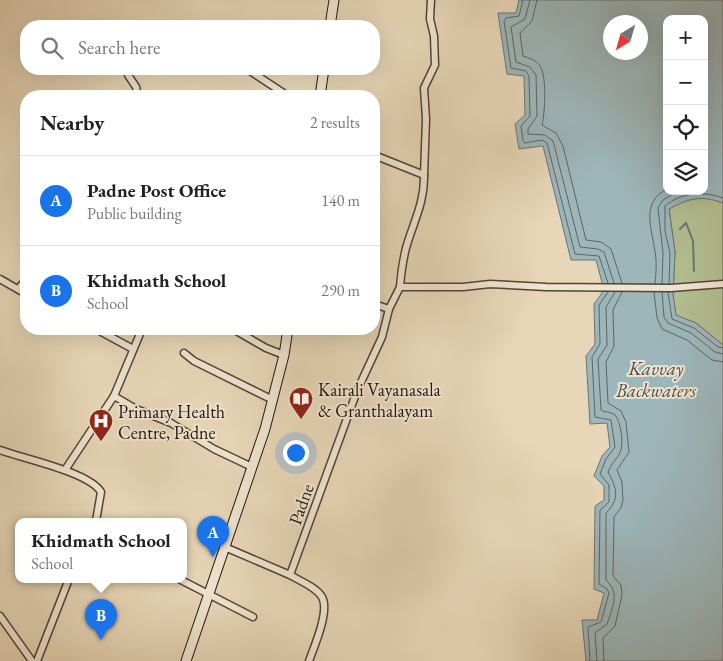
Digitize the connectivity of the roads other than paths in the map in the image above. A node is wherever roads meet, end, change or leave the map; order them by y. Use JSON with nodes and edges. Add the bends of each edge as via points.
{"nodes":[{"id":1,"x":334,"y":0,"type":"edge"},
{"id":2,"x":431,"y":0,"type":"edge"},
{"id":3,"x":331,"y":20,"type":"edge"},
{"id":4,"x":128,"y":75,"type":"edge"},
{"id":5,"x":256,"y":75,"type":"edge"},
{"id":6,"x":323,"y":75,"type":"edge"},
{"id":7,"x":137,"y":90,"type":"edge"},
{"id":8,"x":279,"y":90,"type":"edge"},
{"id":9,"x":321,"y":90,"type":"edge"},
{"id":10,"x":380,"y":158,"type":"edge"},
{"id":11,"x":424,"y":176,"type":"junction"},
{"id":12,"x":0,"y":279,"type":"edge"},
{"id":13,"x":723,"y":284,"type":"edge"},
{"id":14,"x":20,"y":287,"type":"edge"},
{"id":15,"x":400,"y":287,"type":"junction"},
{"id":16,"x":18,"y":289,"type":"joint"},
{"id":17,"x":380,"y":306,"type":"edge"},
{"id":18,"x":389,"y":309,"type":"junction"},
{"id":19,"x":107,"y":335,"type":"edge"},
{"id":20,"x":139,"y":335,"type":"edge"},
{"id":21,"x":243,"y":335,"type":"edge"},
{"id":22,"x":287,"y":335,"type":"edge"},
{"id":23,"x":133,"y":349,"type":"junction"},
{"id":24,"x":184,"y":353,"type":"dead end"},
{"id":25,"x":284,"y":355,"type":"junction"},
{"id":26,"x":114,"y":396,"type":"junction"},
{"id":27,"x":273,"y":400,"type":"junction"},
{"id":28,"x":0,"y":450,"type":"edge"},
{"id":29,"x":252,"y":467,"type":"junction"},
{"id":30,"x":65,"y":470,"type":"junction"},
{"id":31,"x":97,"y":518,"type":"edge"},
{"id":32,"x":226,"y":548,"type":"junction"},
{"id":33,"x":290,"y":574,"type":"junction"},
{"id":34,"x":68,"y":583,"type":"edge"},
{"id":35,"x":187,"y":583,"type":"edge"},
{"id":36,"x":210,"y":595,"type":"junction"},
{"id":37,"x":0,"y":616,"type":"edge"},
{"id":38,"x":253,"y":617,"type":"dead end"},
{"id":39,"x":32,"y":661,"type":"edge"},
{"id":40,"x":37,"y":661,"type":"edge"},
{"id":41,"x":186,"y":661,"type":"edge"},
{"id":42,"x":309,"y":661,"type":"edge"}],
"edges":[{"from":1,"to":3,"type":"main road"},
{"from":2,"to":11,"type":"street","name":"Padne","via":[[435,65],[424,88]]},
{"from":4,"to":7,"type":"street"},
{"from":5,"to":8,"type":"street"},
{"from":6,"to":9,"type":"main road"},
{"from":10,"to":11,"type":"street"},
{"from":11,"to":15,"type":"street","name":"Padne","via":[[421,208],[406,249]]},
{"from":12,"to":16,"type":"street"},
{"from":13,"to":15,"type":"street","via":[[671,288],[490,284]]},
{"from":14,"to":16,"type":"street"},
{"from":15,"to":18,"type":"street","name":"Padne"},
{"from":17,"to":18,"type":"street"},
{"from":18,"to":33,"type":"street","name":"Padne","via":[[382,337],[357,391]]},
{"from":19,"to":23,"type":"street"},
{"from":20,"to":23,"type":"street"},
{"from":21,"to":25,"type":"street"},
{"from":22,"to":25,"type":"main road"},
{"from":23,"to":26,"type":"street"},
{"from":24,"to":27,"type":"street"},
{"from":25,"to":27,"type":"main road"},
{"from":26,"to":29,"type":"street"},
{"from":26,"to":30,"type":"street"},
{"from":27,"to":29,"type":"main road"},
{"from":28,"to":30,"type":"street"},
{"from":29,"to":32,"type":"main road"},
{"from":30,"to":31,"type":"street","via":[[97,484],[101,492]]},
{"from":32,"to":33,"type":"street"},
{"from":32,"to":36,"type":"main road"},
{"from":33,"to":42,"type":"street","via":[[318,592],[324,604]]},
{"from":34,"to":40,"type":"street"},
{"from":35,"to":36,"type":"street"},
{"from":36,"to":38,"type":"street"},
{"from":36,"to":41,"type":"main road"},
{"from":37,"to":39,"type":"street"}]}
